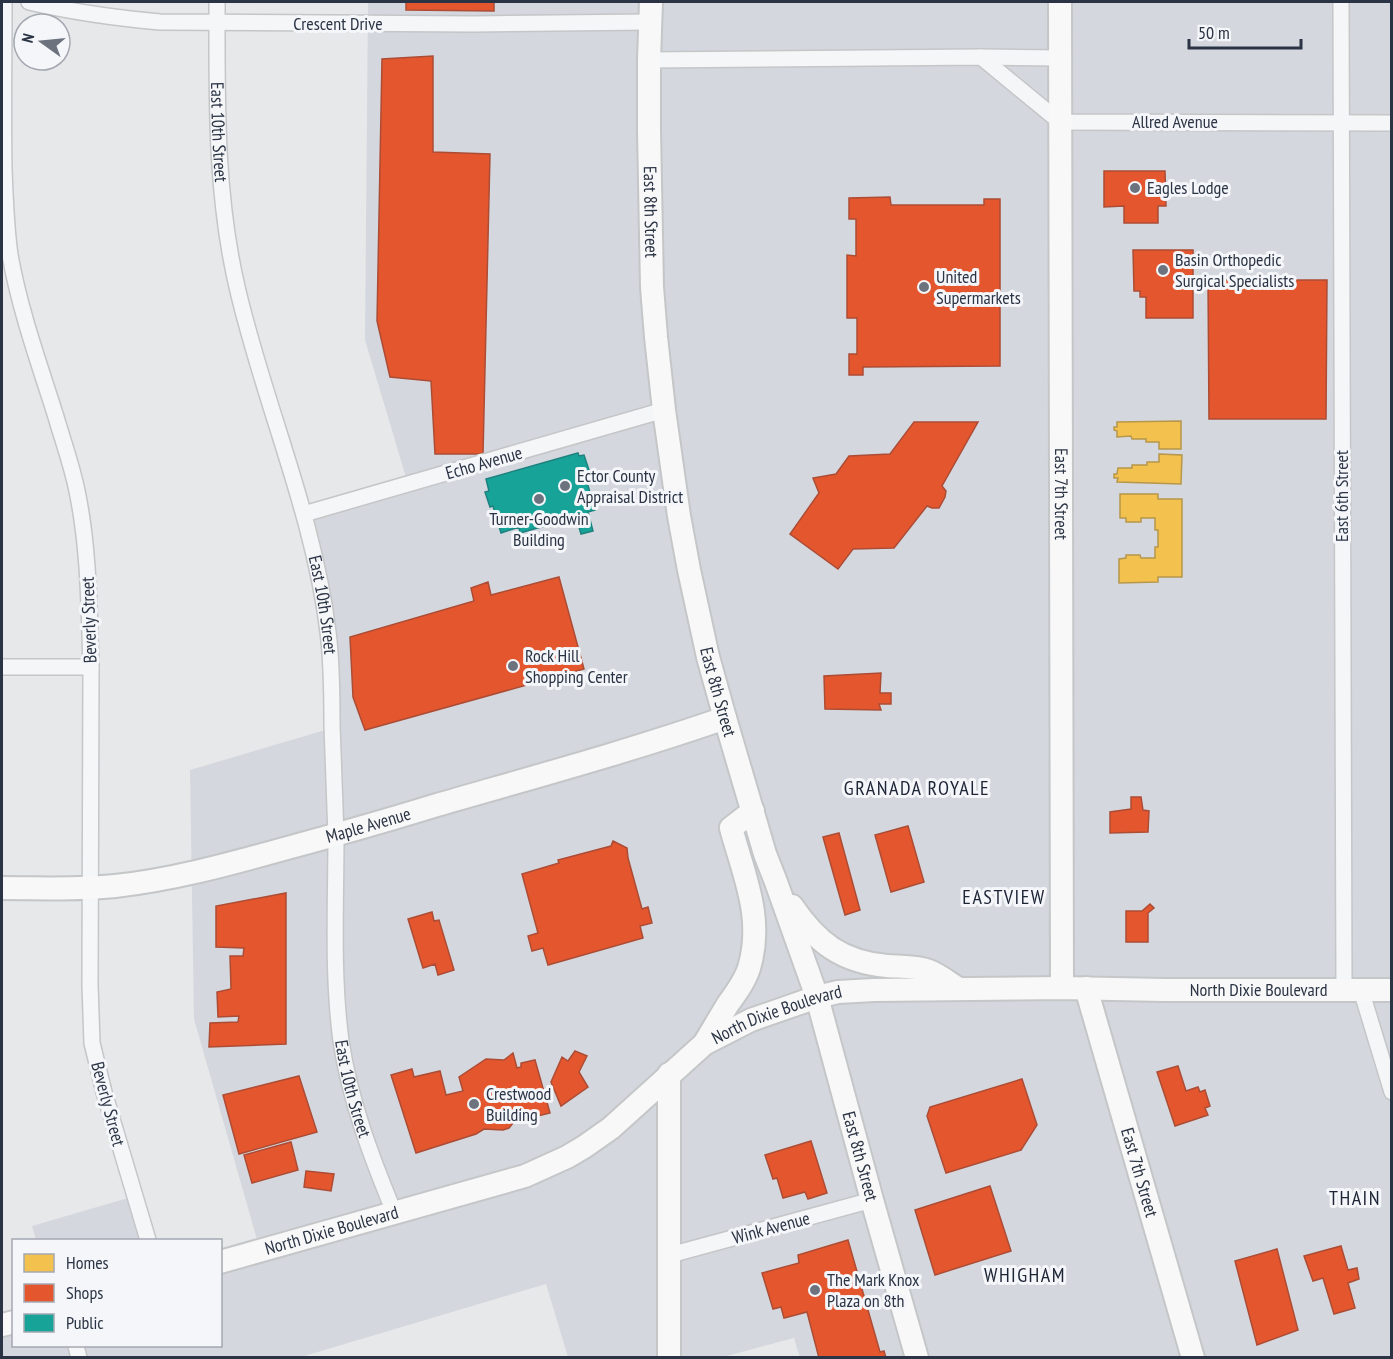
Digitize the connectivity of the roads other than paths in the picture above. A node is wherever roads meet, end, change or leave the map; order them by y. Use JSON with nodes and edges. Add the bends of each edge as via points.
{"nodes":[{"id":1,"x":4,"y":2,"type":"edge"},
{"id":2,"x":28,"y":2,"type":"edge"},
{"id":3,"x":217,"y":2,"type":"edge"},
{"id":4,"x":1060,"y":2,"type":"edge"},
{"id":5,"x":1341,"y":2,"type":"edge"},
{"id":6,"x":651,"y":12,"type":"edge"},
{"id":7,"x":217,"y":23,"type":"junction"},
{"id":8,"x":981,"y":57,"type":"junction"},
{"id":9,"x":1060,"y":58,"type":"junction"},
{"id":10,"x":649,"y":60,"type":"junction"},
{"id":11,"x":1060,"y":122,"type":"junction"},
{"id":12,"x":1341,"y":123,"type":"junction"},
{"id":13,"x":1392,"y":123,"type":"edge"},
{"id":14,"x":664,"y":410,"type":"junction"},
{"id":15,"x":304,"y":514,"type":"junction"},
{"id":16,"x":91,"y":667,"type":"junction"},
{"id":17,"x":2,"y":668,"type":"edge"},
{"id":18,"x":725,"y":718,"type":"junction"},
{"id":19,"x":753,"y":811,"type":"junction"},
{"id":20,"x":336,"y":835,"type":"junction"},
{"id":21,"x":776,"y":882,"type":"junction"},
{"id":22,"x":2,"y":888,"type":"edge"},
{"id":23,"x":90,"y":888,"type":"junction"},
{"id":24,"x":1062,"y":987,"type":"junction"},
{"id":25,"x":957,"y":988,"type":"junction"},
{"id":26,"x":1086,"y":988,"type":"junction"},
{"id":27,"x":1352,"y":990,"type":"junction"},
{"id":28,"x":1392,"y":990,"type":"edge"},
{"id":29,"x":817,"y":997,"type":"junction"},
{"id":30,"x":704,"y":1044,"type":"junction"},
{"id":31,"x":669,"y":1074,"type":"junction"},
{"id":32,"x":1392,"y":1092,"type":"edge"},
{"id":33,"x":872,"y":1200,"type":"junction"},
{"id":34,"x":394,"y":1212,"type":"junction"},
{"id":35,"x":148,"y":1239,"type":"edge"},
{"id":36,"x":670,"y":1255,"type":"junction"},
{"id":37,"x":222,"y":1261,"type":"edge"},
{"id":38,"x":669,"y":1358,"type":"edge"},
{"id":39,"x":917,"y":1358,"type":"edge"},
{"id":40,"x":1193,"y":1358,"type":"edge"}],
"edges":[{"from":1,"to":16,"type":"street","name":"Beverly Street","via":[[3,135],[10,252],[24,317],[77,492],[86,552]]},
{"from":2,"to":7,"type":"street","name":"Crescent Drive","via":[[110,18]]},
{"from":3,"to":7,"type":"street","name":"East 10th Street"},
{"from":4,"to":9,"type":"main road","name":"East 7th Street"},
{"from":5,"to":12,"type":"street","name":"East 6th Street"},
{"from":6,"to":7,"type":"street","name":"Crescent Drive","via":[[474,24]]},
{"from":6,"to":10,"type":"main road","name":"East 8th Street"},
{"from":7,"to":15,"type":"street","name":"East 10th Street","via":[[220,187],[228,241],[251,344]]},
{"from":8,"to":9,"type":"street"},
{"from":8,"to":10,"type":"street"},
{"from":8,"to":11,"type":"street"},
{"from":9,"to":11,"type":"main road","name":"East 7th Street"},
{"from":10,"to":14,"type":"main road","name":"East 8th Street","via":[[652,288]]},
{"from":11,"to":12,"type":"street","name":"Allred Avenue"},
{"from":11,"to":24,"type":"main road","name":"East 7th Street"},
{"from":12,"to":13,"type":"street","name":"Allred Avenue"},
{"from":12,"to":27,"type":"street","name":"East 6th Street"},
{"from":14,"to":15,"type":"street","name":"Echo Avenue"},
{"from":14,"to":18,"type":"main road","name":"East 8th Street","via":[[689,570]]},
{"from":15,"to":20,"type":"street","name":"East 10th Street","via":[[328,632]]},
{"from":16,"to":17,"type":"street"},
{"from":16,"to":23,"type":"street","name":"Beverly Street"},
{"from":18,"to":19,"type":"main road","name":"East 8th Street"},
{"from":18,"to":20,"type":"main road","name":"Maple Avenue"},
{"from":19,"to":21,"type":"main road","name":"East 8th Street"},
{"from":19,"to":30,"type":"main road","via":[[731,828],[749,889],[755,937],[741,985]]},
{"from":20,"to":23,"type":"main road","name":"Maple Avenue","via":[[172,877]]},
{"from":20,"to":34,"type":"street","name":"East 10th Street","via":[[335,937],[341,1040],[357,1114]]},
{"from":21,"to":25,"type":"main road","via":[[804,924],[833,950],[875,965],[927,970]]},
{"from":21,"to":29,"type":"main road","name":"East 8th Street"},
{"from":22,"to":23,"type":"main road","name":"Maple Avenue"},
{"from":23,"to":35,"type":"street","name":"Beverly Street","via":[[92,1043]]},
{"from":24,"to":25,"type":"main road","name":"North Dixie Boulevard"},
{"from":24,"to":26,"type":"main road","name":"North Dixie Boulevard"},
{"from":25,"to":29,"type":"main road","name":"North Dixie Boulevard","via":[[838,992]]},
{"from":26,"to":27,"type":"main road","name":"North Dixie Boulevard"},
{"from":26,"to":40,"type":"main road","name":"East 7th Street"},
{"from":27,"to":28,"type":"main road","name":"North Dixie Boulevard"},
{"from":27,"to":32,"type":"street","name":"East 6th Street"},
{"from":29,"to":30,"type":"main road","name":"North Dixie Boulevard","via":[[751,1020]]},
{"from":29,"to":33,"type":"main road","name":"East 8th Street"},
{"from":30,"to":31,"type":"main road","name":"North Dixie Boulevard"},
{"from":31,"to":34,"type":"main road","name":"North Dixie Boulevard","via":[[611,1128],[567,1157],[525,1176]]},
{"from":31,"to":36,"type":"main road"},
{"from":33,"to":36,"type":"street","name":"Wink Avenue"},
{"from":33,"to":39,"type":"main road","name":"East 8th Street"},
{"from":34,"to":37,"type":"main road","name":"North Dixie Boulevard"},
{"from":36,"to":38,"type":"main road"}]}
